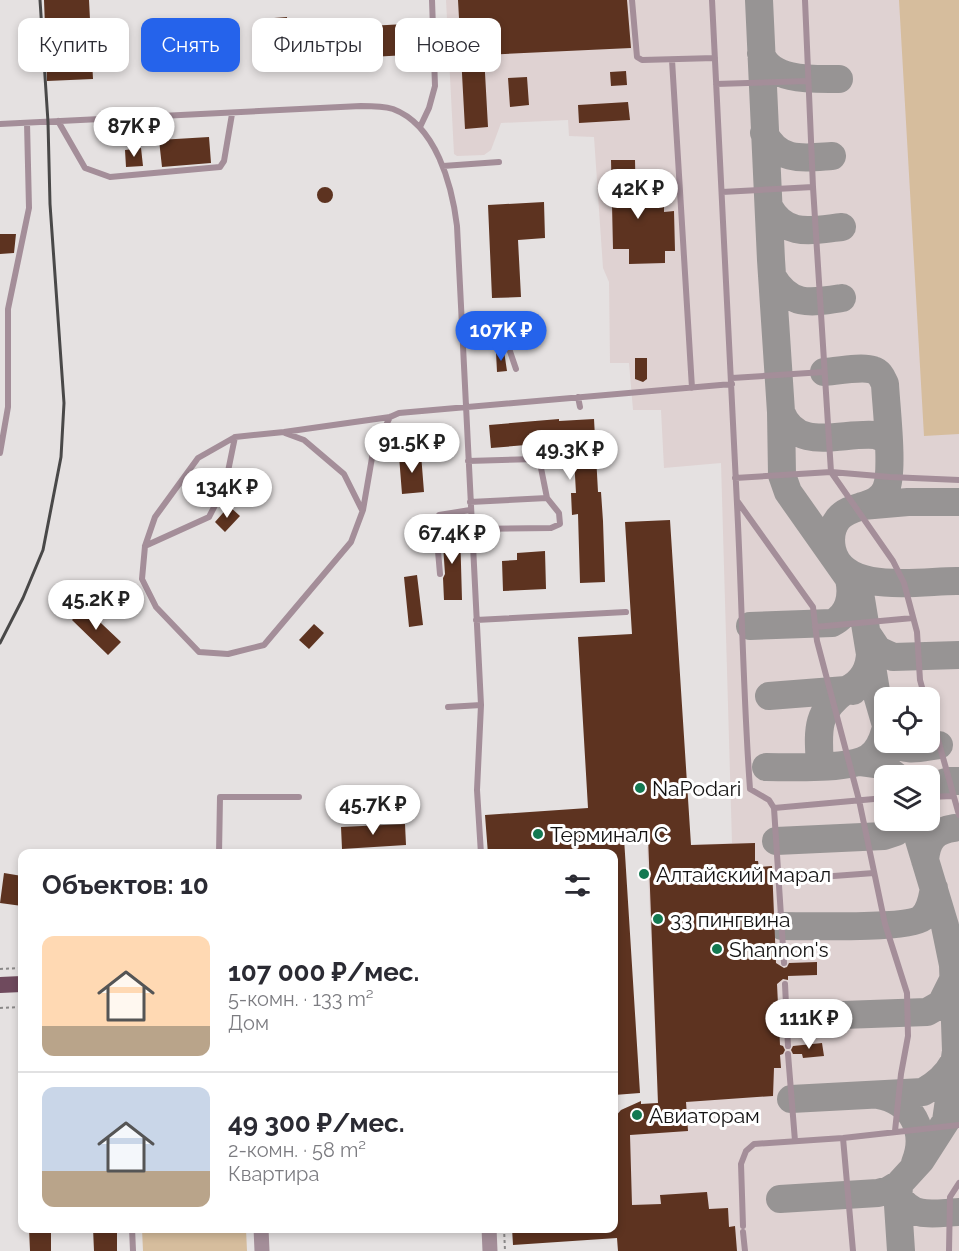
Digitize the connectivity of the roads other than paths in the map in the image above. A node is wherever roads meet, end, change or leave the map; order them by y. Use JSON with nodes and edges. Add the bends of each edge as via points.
{"nodes":[{"id":1,"x":432,"y":0,"type":"edge"},
{"id":2,"x":632,"y":0,"type":"edge"},
{"id":3,"x":712,"y":0,"type":"edge"},
{"id":4,"x":805,"y":0,"type":"edge"},
{"id":5,"x":715,"y":58,"type":"junction"},
{"id":6,"x":672,"y":60,"type":"junction"},
{"id":7,"x":808,"y":81,"type":"junction"},
{"id":8,"x":716,"y":84,"type":"junction"},
{"id":9,"x":232,"y":114,"type":"junction"},
{"id":10,"x":58,"y":122,"type":"junction"},
{"id":11,"x":27,"y":123,"type":"junction"},
{"id":12,"x":0,"y":124,"type":"edge"},
{"id":13,"x":420,"y":127,"type":"junction"},
{"id":14,"x":499,"y":162,"type":"dead end"},
{"id":15,"x":442,"y":166,"type":"junction"},
{"id":16,"x":813,"y":187,"type":"junction"},
{"id":17,"x":722,"y":192,"type":"junction"},
{"id":18,"x":8,"y":309,"type":"junction"},
{"id":19,"x":0,"y":311,"type":"edge"},
{"id":20,"x":462,"y":333,"type":"junction"},
{"id":21,"x":516,"y":369,"type":"dead end"},
{"id":22,"x":824,"y":372,"type":"junction"},
{"id":23,"x":732,"y":381,"type":"junction"},
{"id":24,"x":692,"y":387,"type":"junction"},
{"id":25,"x":578,"y":397,"type":"junction"},
{"id":26,"x":465,"y":407,"type":"junction"},
{"id":27,"x":580,"y":407,"type":"dead end"},
{"id":28,"x":390,"y":417,"type":"junction"},
{"id":29,"x":284,"y":432,"type":"junction"},
{"id":30,"x":235,"y":437,"type":"junction"},
{"id":31,"x":0,"y":453,"type":"edge"},
{"id":32,"x":468,"y":461,"type":"junction"},
{"id":33,"x":831,"y":472,"type":"junction"},
{"id":34,"x":735,"y":478,"type":"junction"},
{"id":35,"x":959,"y":480,"type":"edge"},
{"id":36,"x":548,"y":498,"type":"junction"},
{"id":37,"x":470,"y":502,"type":"junction"},
{"id":38,"x":737,"y":502,"type":"junction"},
{"id":39,"x":363,"y":510,"type":"junction"},
{"id":40,"x":470,"y":510,"type":"junction"},
{"id":41,"x":471,"y":529,"type":"junction"},
{"id":42,"x":145,"y":546,"type":"junction"},
{"id":43,"x":440,"y":574,"type":"dead end"},
{"id":44,"x":626,"y":612,"type":"dead end"},
{"id":45,"x":913,"y":618,"type":"junction"},
{"id":46,"x":476,"y":620,"type":"junction"},
{"id":47,"x":815,"y":627,"type":"junction"},
{"id":48,"x":922,"y":687,"type":"edge"},
{"id":49,"x":481,"y":705,"type":"junction"},
{"id":50,"x":448,"y":707,"type":"dead end"},
{"id":51,"x":940,"y":750,"type":"edge"},
{"id":52,"x":952,"y":796,"type":"junction"},
{"id":53,"x":300,"y":797,"type":"dead end"},
{"id":54,"x":940,"y":797,"type":"edge"},
{"id":55,"x":874,"y":799,"type":"edge"},
{"id":56,"x":859,"y":800,"type":"junction"},
{"id":57,"x":774,"y":808,"type":"junction"},
{"id":58,"x":959,"y":815,"type":"edge"},
{"id":59,"x":219,"y":849,"type":"edge"},
{"id":60,"x":481,"y":849,"type":"edge"},
{"id":61,"x":874,"y":873,"type":"junction"},
{"id":62,"x":780,"y":880,"type":"junction"},
{"id":63,"x":784,"y":963,"type":"dead end"},
{"id":64,"x":18,"y":984,"type":"edge"},
{"id":65,"x":785,"y":984,"type":"dead end"},
{"id":66,"x":0,"y":985,"type":"edge"},
{"id":67,"x":959,"y":1125,"type":"edge"},
{"id":68,"x":895,"y":1131,"type":"junction"},
{"id":69,"x":843,"y":1138,"type":"junction"},
{"id":70,"x":795,"y":1141,"type":"junction"},
{"id":71,"x":959,"y":1183,"type":"edge"},
{"id":72,"x":132,"y":1233,"type":"edge"},
{"id":73,"x":261,"y":1233,"type":"edge"},
{"id":74,"x":489,"y":1233,"type":"edge"},
{"id":75,"x":133,"y":1251,"type":"edge"},
{"id":76,"x":262,"y":1251,"type":"edge"},
{"id":77,"x":490,"y":1251,"type":"edge"},
{"id":78,"x":745,"y":1251,"type":"edge"},
{"id":79,"x":853,"y":1251,"type":"edge"},
{"id":80,"x":949,"y":1251,"type":"edge"}],
"edges":[{"from":1,"to":13,"type":"lane","via":[[435,86]]},
{"from":2,"to":6,"type":"lane","via":[[637,57],[647,61]]},
{"from":3,"to":5,"type":"lane"},
{"from":4,"to":7,"type":"lane"},
{"from":5,"to":6,"type":"lane"},
{"from":5,"to":8,"type":"lane"},
{"from":6,"to":24,"type":"lane"},
{"from":7,"to":8,"type":"lane"},
{"from":7,"to":16,"type":"lane"},
{"from":8,"to":17,"type":"lane"},
{"from":9,"to":10,"type":"lane"},
{"from":9,"to":10,"type":"lane","via":[[220,167],[110,177],[85,168]]},
{"from":9,"to":13,"type":"lane","via":[[382,106]]},
{"from":10,"to":11,"type":"lane"},
{"from":11,"to":12,"type":"lane"},
{"from":11,"to":18,"type":"lane","via":[[29,208]]},
{"from":13,"to":15,"type":"lane"},
{"from":14,"to":15,"type":"lane"},
{"from":15,"to":20,"type":"lane","via":[[457,226]]},
{"from":16,"to":17,"type":"lane"},
{"from":16,"to":22,"type":"lane"},
{"from":17,"to":23,"type":"lane"},
{"from":18,"to":19,"type":"lane"},
{"from":18,"to":31,"type":"lane","via":[[8,407]]},
{"from":20,"to":21,"type":"lane","via":[[502,331]]},
{"from":20,"to":26,"type":"lane"},
{"from":22,"to":23,"type":"lane"},
{"from":22,"to":33,"type":"lane"},
{"from":23,"to":24,"type":"lane"},
{"from":23,"to":34,"type":"lane"},
{"from":24,"to":25,"type":"lane"},
{"from":25,"to":26,"type":"lane"},
{"from":25,"to":27,"type":"lane"},
{"from":26,"to":28,"type":"lane"},
{"from":26,"to":32,"type":"lane"},
{"from":28,"to":29,"type":"lane"},
{"from":28,"to":39,"type":"lane","via":[[373,452]]},
{"from":29,"to":30,"type":"lane"},
{"from":29,"to":39,"type":"lane","via":[[304,440],[344,474]]},
{"from":30,"to":42,"type":"lane","via":[[198,458],[155,517]]},
{"from":30,"to":42,"type":"lane","via":[[225,486],[209,517]]},
{"from":32,"to":36,"type":"lane","via":[[536,459]]},
{"from":32,"to":37,"type":"lane"},
{"from":33,"to":34,"type":"lane"},
{"from":33,"to":35,"type":"lane"},
{"from":33,"to":45,"type":"lane","via":[[893,561],[904,583]]},
{"from":34,"to":38,"type":"lane"},
{"from":36,"to":37,"type":"lane"},
{"from":36,"to":41,"type":"lane","via":[[559,513],[557,527]]},
{"from":37,"to":40,"type":"lane"},
{"from":38,"to":47,"type":"lane","via":[[812,605]]},
{"from":38,"to":57,"type":"lane","via":[[750,789],[769,800]]},
{"from":39,"to":42,"type":"lane","via":[[351,542],[264,645],[228,654],[199,652],[156,607],[142,579]]},
{"from":40,"to":41,"type":"lane"},
{"from":40,"to":43,"type":"lane","via":[[443,513],[437,519]]},
{"from":41,"to":46,"type":"lane"},
{"from":44,"to":46,"type":"lane"},
{"from":45,"to":47,"type":"lane"},
{"from":45,"to":48,"type":"lane"},
{"from":46,"to":49,"type":"lane"},
{"from":47,"to":56,"type":"lane"},
{"from":49,"to":50,"type":"lane"},
{"from":49,"to":60,"type":"lane","via":[[477,790]]},
{"from":51,"to":52,"type":"lane"},
{"from":52,"to":54,"type":"lane"},
{"from":52,"to":58,"type":"lane"},
{"from":53,"to":59,"type":"lane","via":[[220,797]]},
{"from":55,"to":56,"type":"lane"},
{"from":56,"to":57,"type":"lane"},
{"from":56,"to":61,"type":"lane"},
{"from":57,"to":62,"type":"lane"},
{"from":61,"to":62,"type":"lane"},
{"from":61,"to":68,"type":"lane","via":[[907,993],[908,1036]]},
{"from":62,"to":63,"type":"lane"},
{"from":64,"to":66,"type":"main road"},
{"from":65,"to":70,"type":"lane"},
{"from":67,"to":68,"type":"lane"},
{"from":68,"to":69,"type":"lane"},
{"from":69,"to":70,"type":"lane"},
{"from":69,"to":79,"type":"lane"},
{"from":70,"to":78,"type":"lane","via":[[754,1144],[746,1151],[741,1164]]},
{"from":71,"to":80,"type":"lane","via":[[950,1197]]},
{"from":72,"to":75,"type":"lane"},
{"from":73,"to":76,"type":"street"},
{"from":74,"to":77,"type":"street"}]}
